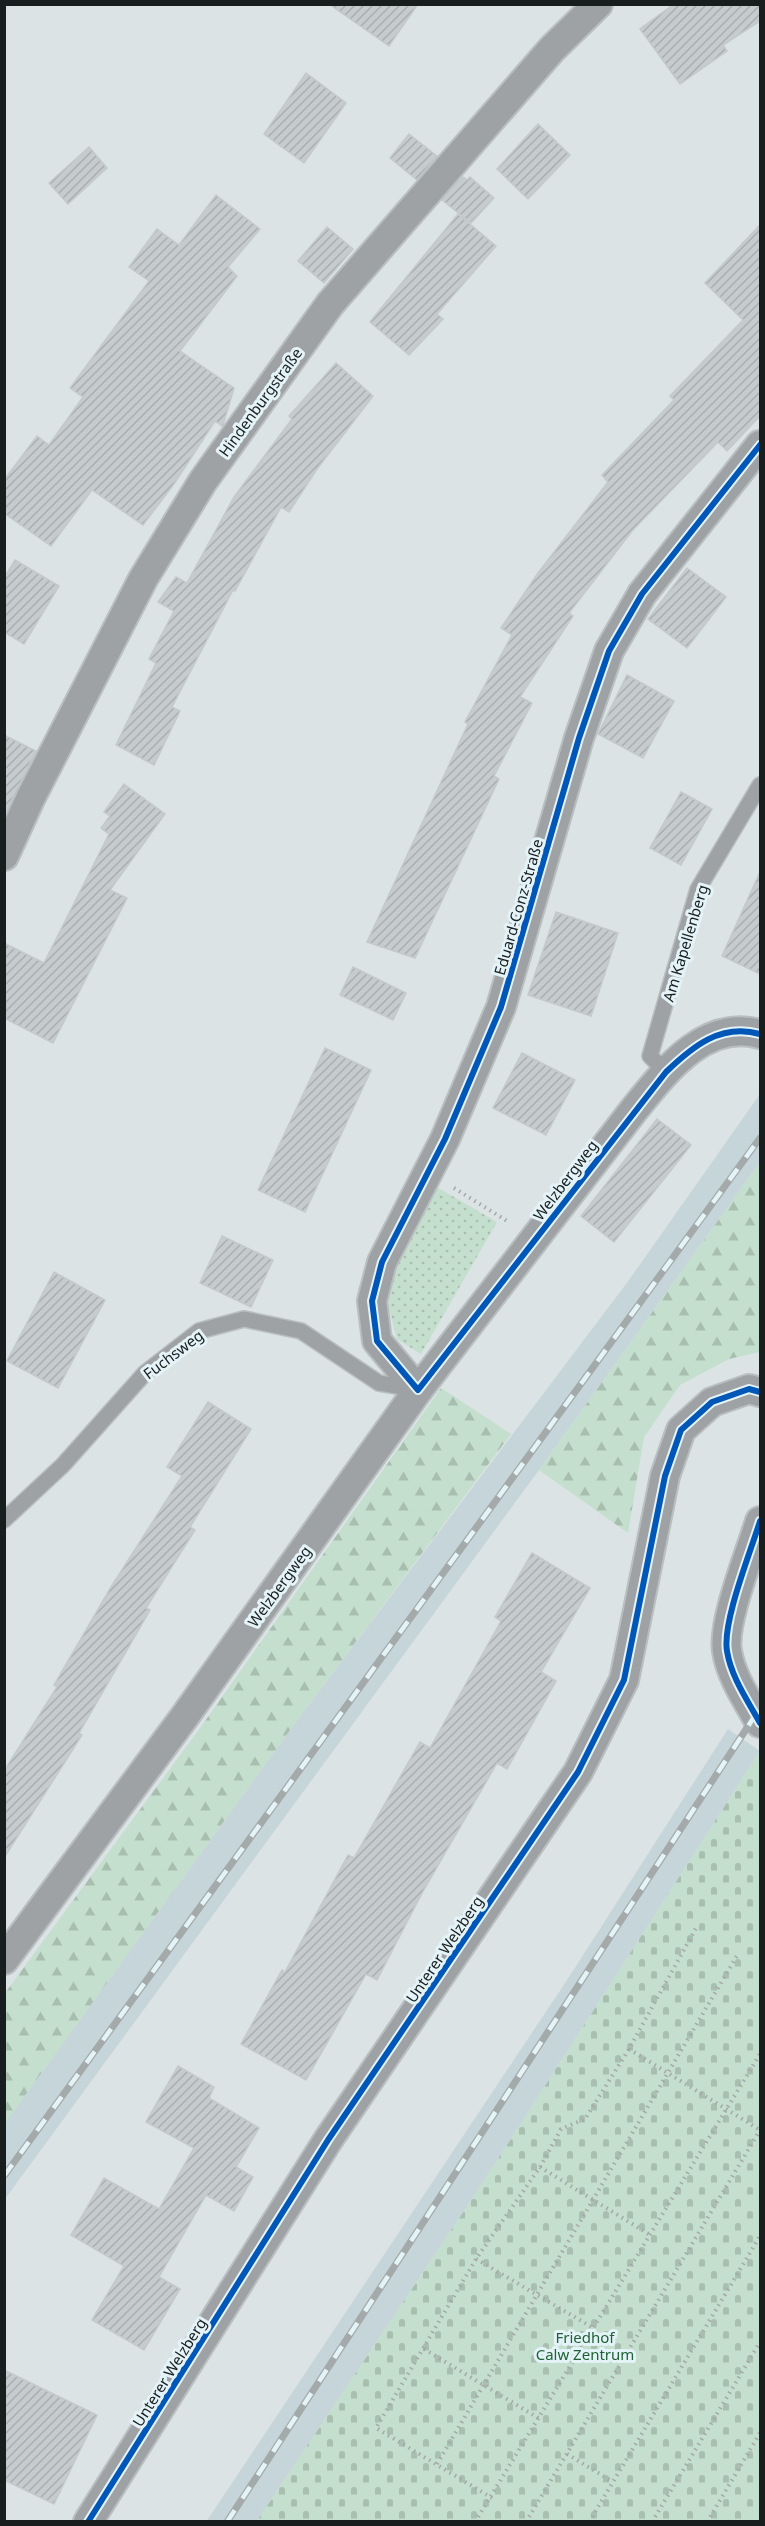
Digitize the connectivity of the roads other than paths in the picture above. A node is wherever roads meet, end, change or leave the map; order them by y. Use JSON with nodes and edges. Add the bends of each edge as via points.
{"nodes":[{"id":1,"x":598,"y":4,"type":"edge"},
{"id":2,"x":760,"y":445,"type":"edge"},
{"id":3,"x":760,"y":784,"type":"edge"},
{"id":4,"x":4,"y":856,"type":"edge"},
{"id":5,"x":760,"y":1034,"type":"edge"},
{"id":6,"x":666,"y":1072,"type":"junction"},
{"id":7,"x":418,"y":1390,"type":"junction"},
{"id":8,"x":760,"y":1392,"type":"edge"},
{"id":9,"x":4,"y":1520,"type":"edge"},
{"id":10,"x":760,"y":1521,"type":"edge"},
{"id":11,"x":760,"y":1723,"type":"edge"},
{"id":12,"x":4,"y":1960,"type":"edge"},
{"id":13,"x":88,"y":2522,"type":"edge"}],
"edges":[{"from":1,"to":4,"type":"street","name":"Hindenburgstraße","via":[[552,49],[330,304],[203,481],[143,579]]},
{"from":2,"to":7,"type":"street","name":"Eduard-Conz-Straße","via":[[642,594],[609,651],[579,738],[501,1006],[445,1139],[382,1262],[372,1301],[377,1341]]},
{"from":3,"to":6,"type":"lane","name":"Am Kapellenberg","via":[[698,889],[650,1056]]},
{"from":5,"to":6,"type":"street","name":"Welzbergweg","via":[[734,1029],[718,1034],[699,1043]]},
{"from":6,"to":7,"type":"street","name":"Welzbergweg"},
{"from":7,"to":9,"type":"lane","name":"Fuchsweg","via":[[379,1383],[301,1331],[244,1319],[199,1330],[145,1373],[63,1465]]},
{"from":7,"to":12,"type":"street","name":"Welzbergweg","via":[[185,1716]]},
{"from":8,"to":13,"type":"street","name":"Unterer Welzberg","via":[[749,1389],[712,1402],[681,1430],[665,1476],[624,1680],[578,1772],[328,2140]]},
{"from":10,"to":11,"type":"street","via":[[731,1618],[726,1650],[735,1678]]}]}
